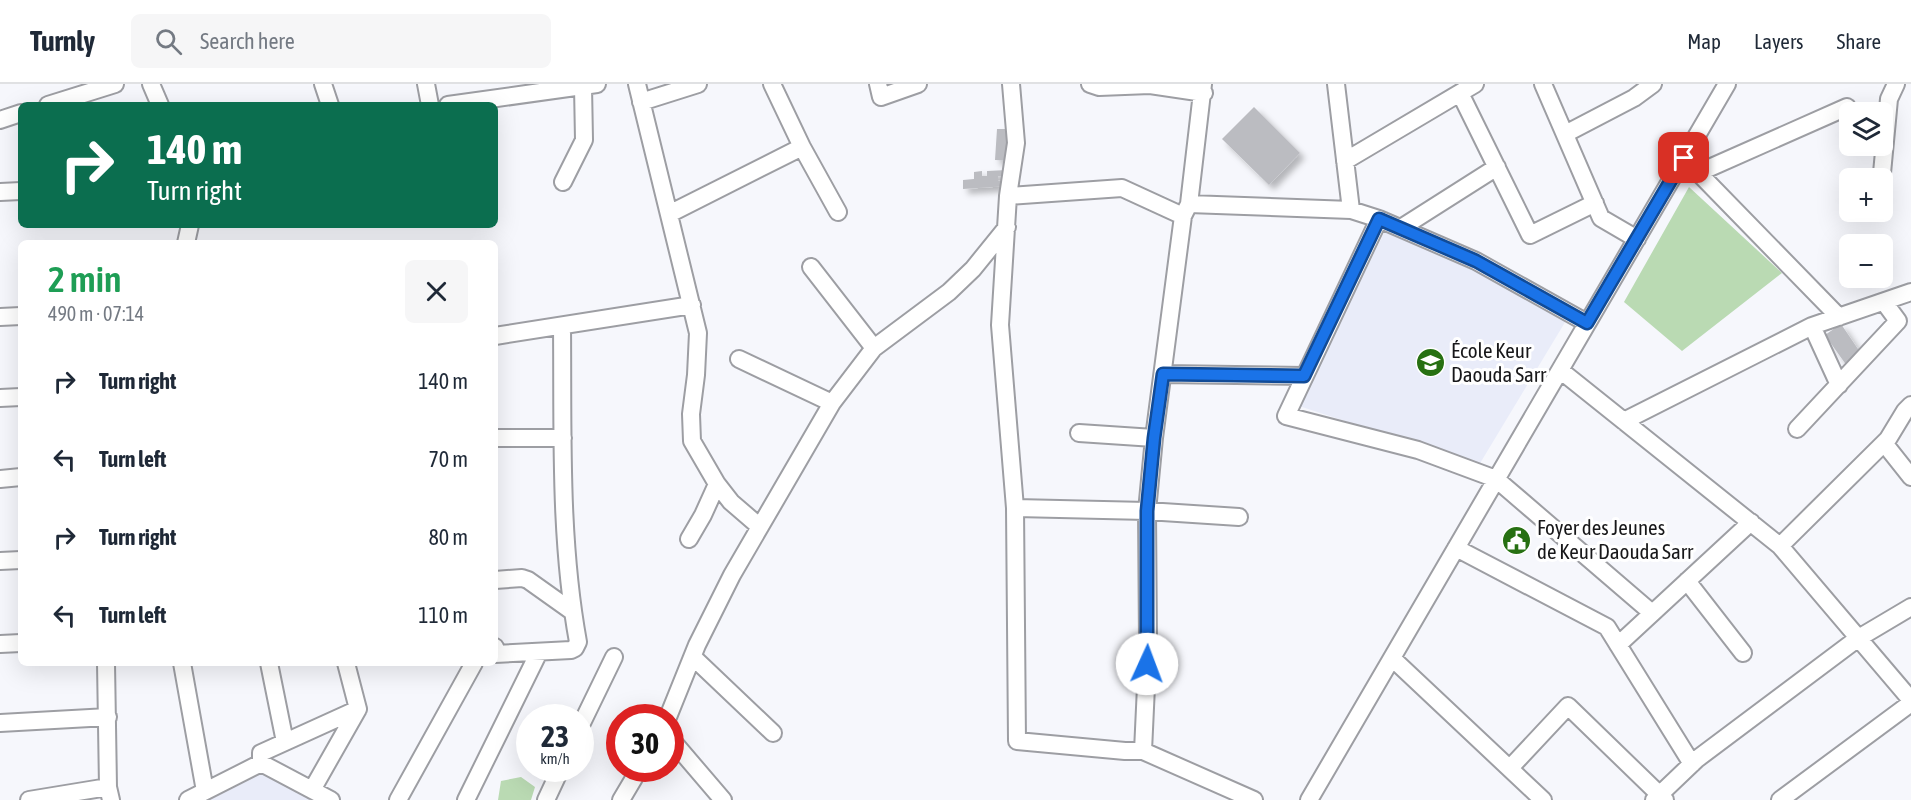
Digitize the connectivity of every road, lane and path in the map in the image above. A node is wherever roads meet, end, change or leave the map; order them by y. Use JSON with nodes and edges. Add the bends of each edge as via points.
{"nodes":[{"id":1,"x":115,"y":84,"type":"edge"},
{"id":2,"x":151,"y":84,"type":"edge"},
{"id":3,"x":323,"y":84,"type":"edge"},
{"id":4,"x":426,"y":84,"type":"edge"},
{"id":5,"x":637,"y":84,"type":"edge"},
{"id":6,"x":698,"y":84,"type":"edge"},
{"id":7,"x":772,"y":84,"type":"edge"},
{"id":8,"x":878,"y":84,"type":"edge"},
{"id":9,"x":918,"y":84,"type":"edge"},
{"id":10,"x":1011,"y":84,"type":"edge"},
{"id":11,"x":1090,"y":84,"type":"edge"},
{"id":12,"x":1336,"y":84,"type":"edge"},
{"id":13,"x":1475,"y":84,"type":"edge"},
{"id":14,"x":1544,"y":84,"type":"edge"},
{"id":15,"x":1653,"y":84,"type":"edge"},
{"id":16,"x":1727,"y":84,"type":"edge"},
{"id":17,"x":1896,"y":84,"type":"edge"},
{"id":18,"x":590,"y":85,"type":"edge"},
{"id":19,"x":94,"y":87,"type":"edge"},
{"id":20,"x":535,"y":88,"type":"edge"},
{"id":21,"x":1203,"y":89,"type":"edge"},
{"id":22,"x":1631,"y":91,"type":"edge"},
{"id":23,"x":1460,"y":93,"type":"junction"},
{"id":24,"x":56,"y":102,"type":"edge"},
{"id":25,"x":159,"y":102,"type":"edge"},
{"id":26,"x":329,"y":102,"type":"edge"},
{"id":27,"x":429,"y":102,"type":"edge"},
{"id":28,"x":463,"y":102,"type":"edge"},
{"id":29,"x":641,"y":102,"type":"junction"},
{"id":30,"x":1839,"y":111,"type":"edge"},
{"id":31,"x":18,"y":114,"type":"edge"},
{"id":32,"x":0,"y":120,"type":"edge"},
{"id":33,"x":1565,"y":134,"type":"junction"},
{"id":34,"x":802,"y":147,"type":"junction"},
{"id":35,"x":1684,"y":158,"type":"junction"},
{"id":36,"x":1345,"y":160,"type":"junction"},
{"id":37,"x":1497,"y":167,"type":"junction"},
{"id":38,"x":1882,"y":168,"type":"edge"},
{"id":39,"x":1698,"y":173,"type":"junction"},
{"id":40,"x":563,"y":182,"type":"dead end"},
{"id":41,"x":18,"y":191,"type":"edge"},
{"id":42,"x":0,"y":192,"type":"edge"},
{"id":43,"x":1008,"y":196,"type":"junction"},
{"id":44,"x":1595,"y":203,"type":"junction"},
{"id":45,"x":1186,"y":210,"type":"junction"},
{"id":46,"x":1351,"y":210,"type":"junction"},
{"id":47,"x":838,"y":212,"type":"dead end"},
{"id":48,"x":669,"y":214,"type":"junction"},
{"id":49,"x":1379,"y":219,"type":"junction"},
{"id":50,"x":1007,"y":227,"type":"junction"},
{"id":51,"x":1401,"y":228,"type":"junction"},
{"id":52,"x":1637,"y":239,"type":"junction"},
{"id":53,"x":811,"y":267,"type":"dead end"},
{"id":54,"x":1911,"y":292,"type":"edge"},
{"id":55,"x":1884,"y":302,"type":"junction"},
{"id":56,"x":692,"y":305,"type":"junction"},
{"id":57,"x":18,"y":316,"type":"edge"},
{"id":58,"x":0,"y":317,"type":"edge"},
{"id":59,"x":1839,"y":317,"type":"junction"},
{"id":60,"x":1587,"y":323,"type":"junction"},
{"id":61,"x":562,"y":326,"type":"junction"},
{"id":62,"x":1812,"y":326,"type":"junction"},
{"id":63,"x":498,"y":336,"type":"edge"},
{"id":64,"x":874,"y":348,"type":"junction"},
{"id":65,"x":739,"y":359,"type":"dead end"},
{"id":66,"x":1560,"y":370,"type":"junction"},
{"id":67,"x":1163,"y":374,"type":"junction"},
{"id":68,"x":1304,"y":376,"type":"junction"},
{"id":69,"x":1839,"y":386,"type":"junction"},
{"id":70,"x":18,"y":397,"type":"edge"},
{"id":71,"x":0,"y":398,"type":"edge"},
{"id":72,"x":831,"y":403,"type":"junction"},
{"id":73,"x":1911,"y":405,"type":"edge"},
{"id":74,"x":1624,"y":421,"type":"junction"},
{"id":75,"x":1797,"y":429,"type":"dead end"},
{"id":76,"x":1079,"y":434,"type":"dead end"},
{"id":77,"x":498,"y":438,"type":"edge"},
{"id":78,"x":563,"y":438,"type":"junction"},
{"id":79,"x":1154,"y":438,"type":"junction"},
{"id":80,"x":1884,"y":443,"type":"junction"},
{"id":81,"x":18,"y":477,"type":"edge"},
{"id":82,"x":1911,"y":477,"type":"edge"},
{"id":83,"x":0,"y":479,"type":"edge"},
{"id":84,"x":1496,"y":479,"type":"junction"},
{"id":85,"x":717,"y":484,"type":"junction"},
{"id":86,"x":1015,"y":508,"type":"junction"},
{"id":87,"x":1147,"y":511,"type":"junction"},
{"id":88,"x":1239,"y":516,"type":"dead end"},
{"id":89,"x":1751,"y":522,"type":"junction"},
{"id":90,"x":760,"y":527,"type":"junction"},
{"id":91,"x":689,"y":539,"type":"dead end"},
{"id":92,"x":1780,"y":546,"type":"junction"},
{"id":93,"x":1456,"y":548,"type":"junction"},
{"id":94,"x":18,"y":560,"type":"edge"},
{"id":95,"x":0,"y":561,"type":"edge"},
{"id":96,"x":498,"y":580,"type":"edge"},
{"id":97,"x":1687,"y":581,"type":"junction"},
{"id":98,"x":1911,"y":607,"type":"edge"},
{"id":99,"x":573,"y":612,"type":"junction"},
{"id":100,"x":1652,"y":613,"type":"junction"},
{"id":101,"x":1857,"y":639,"type":"junction"},
{"id":102,"x":18,"y":643,"type":"edge"},
{"id":103,"x":0,"y":644,"type":"edge"},
{"id":104,"x":1618,"y":645,"type":"junction"},
{"id":105,"x":539,"y":652,"type":"junction"},
{"id":106,"x":1743,"y":653,"type":"dead end"},
{"id":107,"x":498,"y":654,"type":"edge"},
{"id":108,"x":614,"y":657,"type":"dead end"},
{"id":109,"x":693,"y":657,"type":"junction"},
{"id":110,"x":1392,"y":658,"type":"junction"},
{"id":111,"x":106,"y":666,"type":"edge"},
{"id":112,"x":183,"y":666,"type":"edge"},
{"id":113,"x":270,"y":666,"type":"edge"},
{"id":114,"x":347,"y":666,"type":"edge"},
{"id":115,"x":472,"y":666,"type":"edge"},
{"id":116,"x":1911,"y":701,"type":"edge"},
{"id":117,"x":591,"y":704,"type":"edge"},
{"id":118,"x":673,"y":704,"type":"edge"},
{"id":119,"x":358,"y":709,"type":"junction"},
{"id":120,"x":108,"y":717,"type":"junction"},
{"id":121,"x":0,"y":723,"type":"edge"},
{"id":122,"x":773,"y":733,"type":"dead end"},
{"id":123,"x":285,"y":742,"type":"junction"},
{"id":124,"x":1143,"y":751,"type":"junction"},
{"id":125,"x":684,"y":754,"type":"edge"},
{"id":126,"x":261,"y":763,"type":"junction"},
{"id":127,"x":1692,"y":764,"type":"junction"},
{"id":128,"x":1509,"y":768,"type":"junction"},
{"id":129,"x":554,"y":782,"type":"edge"},
{"id":130,"x":632,"y":782,"type":"edge"},
{"id":131,"x":312,"y":790,"type":"junction"},
{"id":132,"x":205,"y":791,"type":"junction"},
{"id":133,"x":110,"y":793,"type":"edge"},
{"id":134,"x":1660,"y":798,"type":"edge"},
{"id":135,"x":29,"y":800,"type":"edge"},
{"id":136,"x":188,"y":800,"type":"edge"},
{"id":137,"x":331,"y":800,"type":"edge"},
{"id":138,"x":398,"y":800,"type":"edge"},
{"id":139,"x":466,"y":800,"type":"edge"},
{"id":140,"x":546,"y":800,"type":"edge"},
{"id":141,"x":621,"y":800,"type":"edge"},
{"id":142,"x":723,"y":800,"type":"edge"},
{"id":143,"x":1254,"y":800,"type":"edge"},
{"id":144,"x":1309,"y":800,"type":"edge"},
{"id":145,"x":1543,"y":800,"type":"edge"},
{"id":146,"x":1780,"y":800,"type":"edge"}],
"edges":[{"from":1,"to":19,"type":"street"},
{"from":2,"to":25,"type":"street"},
{"from":3,"to":26,"type":"street"},
{"from":4,"to":27,"type":"street"},
{"from":5,"to":29,"type":"street"},
{"from":6,"to":29,"type":"street"},
{"from":7,"to":34,"type":"street"},
{"from":8,"to":9,"type":"street","via":[[881,97]]},
{"from":10,"to":43,"type":"street","via":[[1016,143]]},
{"from":11,"to":21,"type":"street"},
{"from":12,"to":36,"type":"street"},
{"from":13,"to":23,"type":"street"},
{"from":14,"to":33,"type":"street"},
{"from":15,"to":22,"type":"street"},
{"from":16,"to":35,"type":"street"},
{"from":17,"to":38,"type":"street","via":[[1889,99]]},
{"from":18,"to":20,"type":"street"},
{"from":18,"to":40,"type":"street","via":[[584,140]]},
{"from":19,"to":24,"type":"street"},
{"from":20,"to":28,"type":"street"},
{"from":21,"to":45,"type":"street"},
{"from":22,"to":33,"type":"street"},
{"from":23,"to":36,"type":"street"},
{"from":23,"to":37,"type":"street"},
{"from":29,"to":48,"type":"street"},
{"from":30,"to":39,"type":"street"},
{"from":31,"to":32,"type":"street"},
{"from":33,"to":44,"type":"street"},
{"from":34,"to":47,"type":"street"},
{"from":34,"to":48,"type":"street"},
{"from":35,"to":39,"type":"street"},
{"from":35,"to":52,"type":"street"},
{"from":36,"to":46,"type":"street"},
{"from":37,"to":44,"type":"street","via":[[1530,236]]},
{"from":37,"to":51,"type":"street"},
{"from":39,"to":59,"type":"street"},
{"from":41,"to":42,"type":"street"},
{"from":43,"to":45,"type":"street","via":[[1122,188]]},
{"from":43,"to":50,"type":"street"},
{"from":44,"to":52,"type":"street","via":[[1601,218]]},
{"from":45,"to":46,"type":"street"},
{"from":45,"to":67,"type":"street"},
{"from":46,"to":49,"type":"street"},
{"from":48,"to":56,"type":"street"},
{"from":49,"to":51,"type":"street"},
{"from":49,"to":68,"type":"street"},
{"from":50,"to":64,"type":"street","via":[[949,292]]},
{"from":50,"to":86,"type":"street","via":[[1000,325]]},
{"from":51,"to":60,"type":"street","via":[[1476,261]]},
{"from":52,"to":60,"type":"street"},
{"from":53,"to":64,"type":"street"},
{"from":54,"to":55,"type":"street"},
{"from":55,"to":59,"type":"street"},
{"from":55,"to":69,"type":"street","via":[[1898,321]]},
{"from":56,"to":61,"type":"street"},
{"from":56,"to":85,"type":"street","via":[[698,333],[692,441]]},
{"from":57,"to":58,"type":"street"},
{"from":59,"to":62,"type":"street"},
{"from":60,"to":66,"type":"street"},
{"from":61,"to":63,"type":"street"},
{"from":61,"to":78,"type":"street"},
{"from":62,"to":69,"type":"street"},
{"from":62,"to":74,"type":"street"},
{"from":64,"to":72,"type":"street"},
{"from":65,"to":72,"type":"street"},
{"from":66,"to":74,"type":"street"},
{"from":66,"to":84,"type":"street"},
{"from":67,"to":68,"type":"street"},
{"from":67,"to":79,"type":"street"},
{"from":68,"to":84,"type":"street","via":[[1286,416],[1418,450]]},
{"from":69,"to":75,"type":"street"},
{"from":70,"to":71,"type":"street"},
{"from":72,"to":90,"type":"street"},
{"from":73,"to":80,"type":"street"},
{"from":74,"to":89,"type":"street"},
{"from":76,"to":79,"type":"street"},
{"from":77,"to":78,"type":"street"},
{"from":78,"to":99,"type":"street","via":[[563,498]]},
{"from":79,"to":87,"type":"street"},
{"from":80,"to":82,"type":"street"},
{"from":80,"to":92,"type":"street"},
{"from":81,"to":83,"type":"street"},
{"from":84,"to":93,"type":"street"},
{"from":84,"to":100,"type":"street"},
{"from":85,"to":90,"type":"street"},
{"from":85,"to":91,"type":"street"},
{"from":86,"to":87,"type":"street"},
{"from":86,"to":124,"type":"street","via":[[1017,741]]},
{"from":87,"to":88,"type":"street"},
{"from":87,"to":124,"type":"street","via":[[1148,643]]},
{"from":89,"to":92,"type":"street"},
{"from":89,"to":97,"type":"street"},
{"from":90,"to":109,"type":"street"},
{"from":92,"to":101,"type":"street"},
{"from":93,"to":104,"type":"street","via":[[1606,627]]},
{"from":93,"to":110,"type":"street"},
{"from":94,"to":95,"type":"street"},
{"from":96,"to":99,"type":"street","via":[[528,580]]},
{"from":97,"to":100,"type":"street"},
{"from":97,"to":106,"type":"street"},
{"from":98,"to":101,"type":"street"},
{"from":99,"to":105,"type":"street","via":[[578,642],[575,648]]},
{"from":100,"to":104,"type":"street"},
{"from":101,"to":116,"type":"street"},
{"from":101,"to":127,"type":"street"},
{"from":102,"to":103,"type":"street"},
{"from":104,"to":127,"type":"street"},
{"from":105,"to":107,"type":"street"},
{"from":105,"to":139,"type":"street"},
{"from":108,"to":117,"type":"street"},
{"from":109,"to":118,"type":"street"},
{"from":109,"to":122,"type":"street"},
{"from":110,"to":128,"type":"street"},
{"from":110,"to":144,"type":"street"},
{"from":111,"to":120,"type":"street"},
{"from":112,"to":132,"type":"street"},
{"from":113,"to":123,"type":"street"},
{"from":114,"to":119,"type":"street"},
{"from":115,"to":138,"type":"street"},
{"from":116,"to":146,"type":"street"},
{"from":119,"to":123,"type":"street"},
{"from":119,"to":131,"type":"street"},
{"from":120,"to":121,"type":"street"},
{"from":120,"to":133,"type":"street"},
{"from":123,"to":126,"type":"street","via":[[261,753]]},
{"from":124,"to":143,"type":"street"},
{"from":125,"to":142,"type":"street"},
{"from":126,"to":131,"type":"street"},
{"from":126,"to":132,"type":"street"},
{"from":127,"to":134,"type":"street"},
{"from":128,"to":134,"type":"street","via":[[1568,706]]},
{"from":128,"to":145,"type":"street"},
{"from":129,"to":140,"type":"street"},
{"from":130,"to":141,"type":"street"},
{"from":131,"to":137,"type":"street"},
{"from":132,"to":136,"type":"street"},
{"from":133,"to":135,"type":"street"}]}
